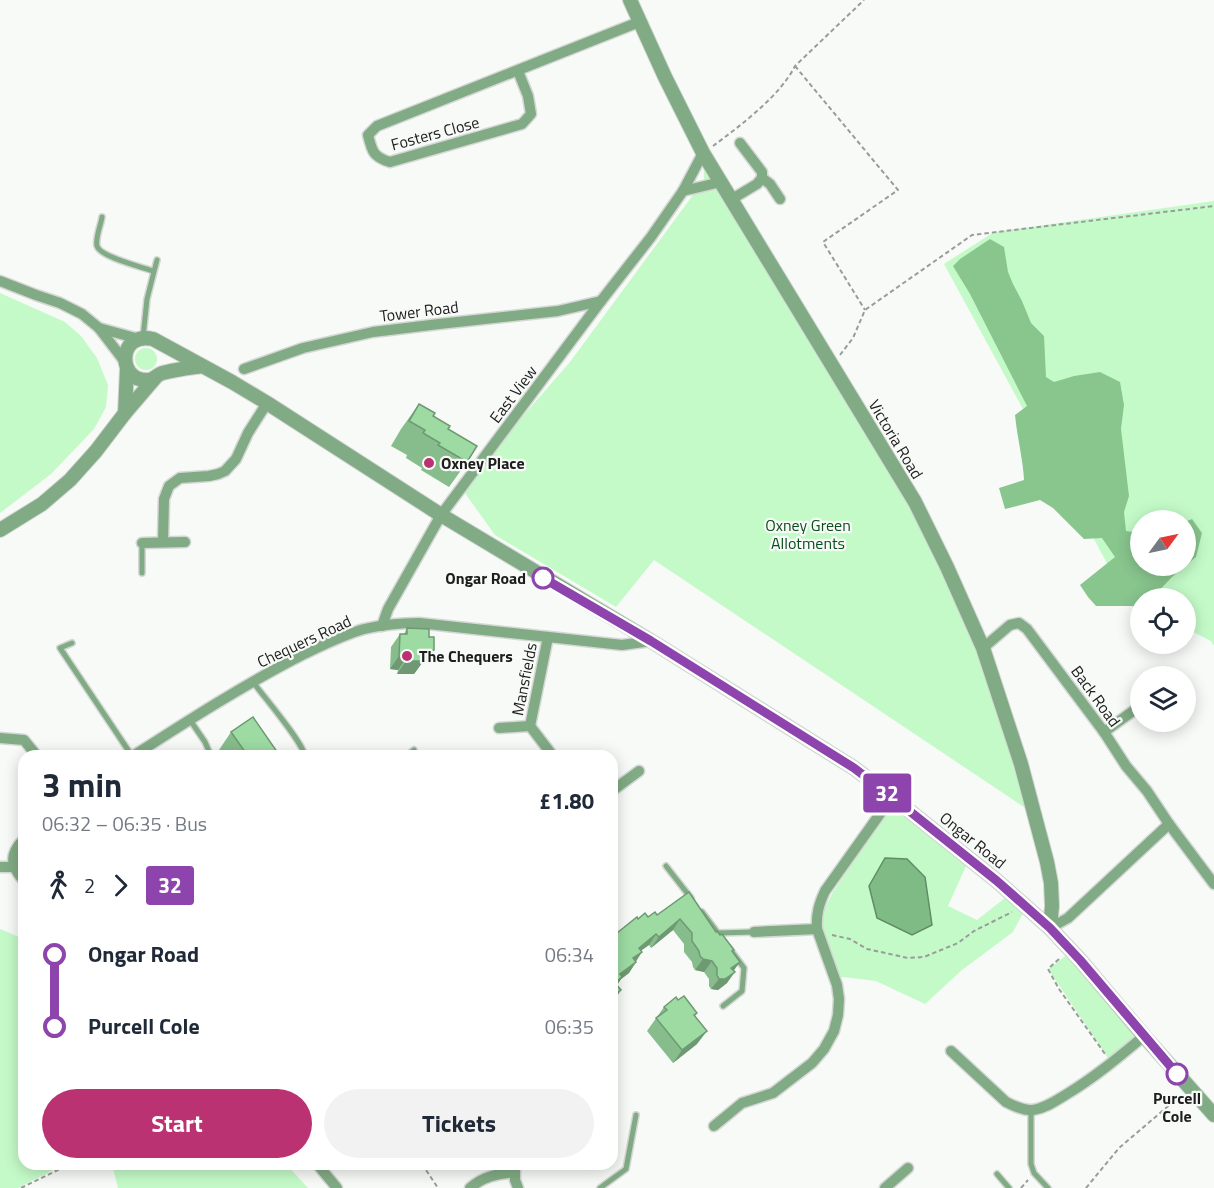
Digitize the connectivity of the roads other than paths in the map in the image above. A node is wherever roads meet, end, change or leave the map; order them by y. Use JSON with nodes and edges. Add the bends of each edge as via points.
{"nodes":[{"id":1,"x":630,"y":0,"type":"edge"},
{"id":2,"x":639,"y":22,"type":"junction"},
{"id":3,"x":518,"y":70,"type":"junction"},
{"id":4,"x":740,"y":143,"type":"dead end"},
{"id":5,"x":703,"y":153,"type":"junction"},
{"id":6,"x":762,"y":178,"type":"junction"},
{"id":7,"x":721,"y":182,"type":"junction"},
{"id":8,"x":683,"y":191,"type":"junction"},
{"id":9,"x":732,"y":200,"type":"junction"},
{"id":10,"x":780,"y":200,"type":"dead end"},
{"id":11,"x":102,"y":217,"type":"dead end"},
{"id":12,"x":157,"y":260,"type":"dead end"},
{"id":13,"x":153,"y":271,"type":"junction"},
{"id":14,"x":0,"y":281,"type":"edge"},
{"id":15,"x":601,"y":301,"type":"junction"},
{"id":16,"x":99,"y":328,"type":"junction"},
{"id":17,"x":141,"y":339,"type":"junction"},
{"id":18,"x":157,"y":342,"type":"junction"},
{"id":19,"x":126,"y":365,"type":"junction"},
{"id":20,"x":202,"y":366,"type":"junction"},
{"id":21,"x":244,"y":369,"type":"dead end"},
{"id":22,"x":158,"y":376,"type":"junction"},
{"id":23,"x":267,"y":403,"type":"junction"},
{"id":24,"x":125,"y":413,"type":"junction"},
{"id":25,"x":441,"y":515,"type":"junction"},
{"id":26,"x":0,"y":530,"type":"edge"},
{"id":27,"x":163,"y":542,"type":"junction"},
{"id":28,"x":185,"y":542,"type":"dead end"},
{"id":29,"x":142,"y":543,"type":"joint"},
{"id":30,"x":142,"y":573,"type":"dead end"},
{"id":31,"x":382,"y":626,"type":"junction"},
{"id":32,"x":548,"y":637,"type":"junction"},
{"id":33,"x":651,"y":641,"type":"junction"},
{"id":34,"x":72,"y":643,"type":"dead end"},
{"id":35,"x":983,"y":648,"type":"junction"},
{"id":36,"x":253,"y":682,"type":"junction"},
{"id":37,"x":1130,"y":713,"type":"edge"},
{"id":38,"x":190,"y":720,"type":"junction"},
{"id":39,"x":530,"y":726,"type":"junction"},
{"id":40,"x":499,"y":728,"type":"dead end"},
{"id":41,"x":1104,"y":732,"type":"junction"},
{"id":42,"x":0,"y":738,"type":"edge"},
{"id":43,"x":32,"y":750,"type":"edge"},
{"id":44,"x":129,"y":750,"type":"edge"},
{"id":45,"x":142,"y":750,"type":"edge"},
{"id":46,"x":208,"y":750,"type":"edge"},
{"id":47,"x":303,"y":750,"type":"edge"},
{"id":48,"x":548,"y":750,"type":"edge"},
{"id":49,"x":639,"y":771,"type":"dead end"},
{"id":50,"x":618,"y":787,"type":"edge"},
{"id":51,"x":892,"y":797,"type":"junction"},
{"id":52,"x":1169,"y":824,"type":"junction"},
{"id":53,"x":18,"y":845,"type":"edge"},
{"id":54,"x":666,"y":866,"type":"dead end"},
{"id":55,"x":0,"y":867,"type":"edge"},
{"id":56,"x":14,"y":867,"type":"junction"},
{"id":57,"x":18,"y":873,"type":"edge"},
{"id":58,"x":1214,"y":882,"type":"edge"},
{"id":59,"x":692,"y":899,"type":"edge"},
{"id":60,"x":699,"y":908,"type":"edge"},
{"id":61,"x":1050,"y":928,"type":"junction"},
{"id":62,"x":817,"y":929,"type":"junction"},
{"id":63,"x":754,"y":932,"type":"joint"},
{"id":64,"x":718,"y":933,"type":"junction"},
{"id":65,"x":723,"y":1006,"type":"dead end"},
{"id":66,"x":1143,"y":1036,"type":"junction"},
{"id":67,"x":951,"y":1051,"type":"dead end"},
{"id":68,"x":1031,"y":1110,"type":"junction"},
{"id":69,"x":1214,"y":1114,"type":"edge"},
{"id":70,"x":636,"y":1115,"type":"dead end"},
{"id":71,"x":714,"y":1126,"type":"dead end"},
{"id":72,"x":908,"y":1168,"type":"dead end"},
{"id":73,"x":322,"y":1170,"type":"edge"},
{"id":74,"x":508,"y":1170,"type":"edge"},
{"id":75,"x":515,"y":1170,"type":"edge"},
{"id":76,"x":997,"y":1174,"type":"dead end"},
{"id":77,"x":337,"y":1188,"type":"edge"},
{"id":78,"x":470,"y":1188,"type":"edge"},
{"id":79,"x":518,"y":1188,"type":"edge"},
{"id":80,"x":600,"y":1188,"type":"edge"},
{"id":81,"x":885,"y":1188,"type":"edge"},
{"id":82,"x":1010,"y":1188,"type":"edge"},
{"id":83,"x":1048,"y":1188,"type":"edge"}],
"edges":[{"from":1,"to":2,"type":"street","name":"Victoria Road"},
{"from":2,"to":3,"type":"street","name":"Fosters Close"},
{"from":2,"to":5,"type":"street","name":"Victoria Road"},
{"from":3,"to":3,"type":"street","name":"Fosters Close","via":[[377,126],[368,135],[371,149],[379,159],[390,162],[522,124],[531,114]]},
{"from":4,"to":6,"type":"street","via":[[762,172]]},
{"from":5,"to":7,"type":"street","name":"Victoria Road"},
{"from":5,"to":8,"type":"street","name":"East View"},
{"from":6,"to":9,"type":"street"},
{"from":6,"to":10,"type":"street"},
{"from":7,"to":8,"type":"street"},
{"from":7,"to":9,"type":"street","name":"Victoria Road"},
{"from":8,"to":15,"type":"street","name":"East View"},
{"from":9,"to":35,"type":"street","name":"Victoria Road","via":[[915,502]]},
{"from":11,"to":13,"type":"lane","via":[[97,246],[100,251]]},
{"from":12,"to":13,"type":"lane"},
{"from":13,"to":17,"type":"lane"},
{"from":14,"to":16,"type":"street","name":"Ongar Road","via":[[60,303]]},
{"from":15,"to":21,"type":"street","name":"Tower Road","via":[[558,311],[373,332],[303,348]]},
{"from":15,"to":25,"type":"street","name":"East View"},
{"from":16,"to":17,"type":"street","name":"Ongar Road"},
{"from":16,"to":19,"type":"street","name":"Ongar Road"},
{"from":17,"to":18,"type":"street","name":"Ongar Road"},
{"from":17,"to":19,"type":"street","via":[[128,347]]},
{"from":18,"to":20,"type":"street","name":"Ongar Road"},
{"from":18,"to":22,"type":"street","via":[[167,358]]},
{"from":19,"to":22,"type":"street","name":"Ongar Road","via":[[139,379]]},
{"from":19,"to":24,"type":"street"},
{"from":20,"to":22,"type":"street","name":"Ongar Road"},
{"from":20,"to":23,"type":"street","name":"Ongar Road"},
{"from":22,"to":24,"type":"street"},
{"from":23,"to":25,"type":"street","name":"Ongar Road"},
{"from":23,"to":27,"type":"street","via":[[236,459],[225,471],[180,477],[169,486],[164,499]]},
{"from":24,"to":26,"type":"street","via":[[70,480],[42,504]]},
{"from":25,"to":31,"type":"street","name":"East View"},
{"from":25,"to":33,"type":"street","name":"Ongar Road"},
{"from":27,"to":28,"type":"street"},
{"from":27,"to":29,"type":"street"},
{"from":29,"to":30,"type":"lane"},
{"from":31,"to":32,"type":"street","name":"Chequers Road","via":[[418,622]]},
{"from":31,"to":36,"type":"street","name":"Chequers Road","via":[[336,640]]},
{"from":32,"to":33,"type":"street","name":"Chequers Road","via":[[622,645]]},
{"from":32,"to":39,"type":"street","name":"Mansfields"},
{"from":33,"to":51,"type":"street","name":"Ongar Road","via":[[854,768]]},
{"from":34,"to":44,"type":"lane","via":[[60,648]]},
{"from":35,"to":41,"type":"street","name":"Back Road","via":[[1010,625],[1019,623]]},
{"from":35,"to":61,"type":"street","name":"Victoria Road","via":[[1021,764],[1047,862],[1051,883]]},
{"from":36,"to":38,"type":"street","name":"Chequers Road"},
{"from":36,"to":47,"type":"lane"},
{"from":37,"to":41,"type":"street"},
{"from":38,"to":45,"type":"street","name":"Chequers Road"},
{"from":38,"to":46,"type":"lane"},
{"from":39,"to":40,"type":"street","name":"Mansfields"},
{"from":39,"to":48,"type":"street","name":"Mansfields"},
{"from":41,"to":52,"type":"street","name":"Back Road"},
{"from":42,"to":43,"type":"street","via":[[24,740]]},
{"from":49,"to":50,"type":"street"},
{"from":51,"to":61,"type":"street","name":"Ongar Road"},
{"from":51,"to":62,"type":"street","via":[[825,891],[818,905]]},
{"from":52,"to":58,"type":"street","name":"Back Road"},
{"from":52,"to":61,"type":"street","via":[[1068,918]]},
{"from":53,"to":56,"type":"street"},
{"from":54,"to":59,"type":"lane"},
{"from":55,"to":56,"type":"street"},
{"from":56,"to":57,"type":"street"},
{"from":60,"to":64,"type":"lane"},
{"from":61,"to":66,"type":"street","name":"Ongar Road"},
{"from":62,"to":63,"type":"street"},
{"from":62,"to":71,"type":"street","via":[[837,986],[834,1031],[812,1063],[773,1093],[742,1103]]},
{"from":63,"to":64,"type":"lane"},
{"from":64,"to":65,"type":"lane","via":[[744,968],[742,991]]},
{"from":66,"to":68,"type":"street","via":[[1054,1102]]},
{"from":66,"to":69,"type":"street","name":"Ongar Road"},
{"from":67,"to":68,"type":"street","via":[[1006,1102]]},
{"from":68,"to":83,"type":"lane","via":[[1031,1164]]},
{"from":70,"to":80,"type":"lane","via":[[626,1169]]},
{"from":72,"to":81,"type":"street"},
{"from":73,"to":77,"type":"street"},
{"from":74,"to":78,"type":"street","via":[[487,1176]]},
{"from":75,"to":79,"type":"street"},
{"from":76,"to":82,"type":"lane"}]}
